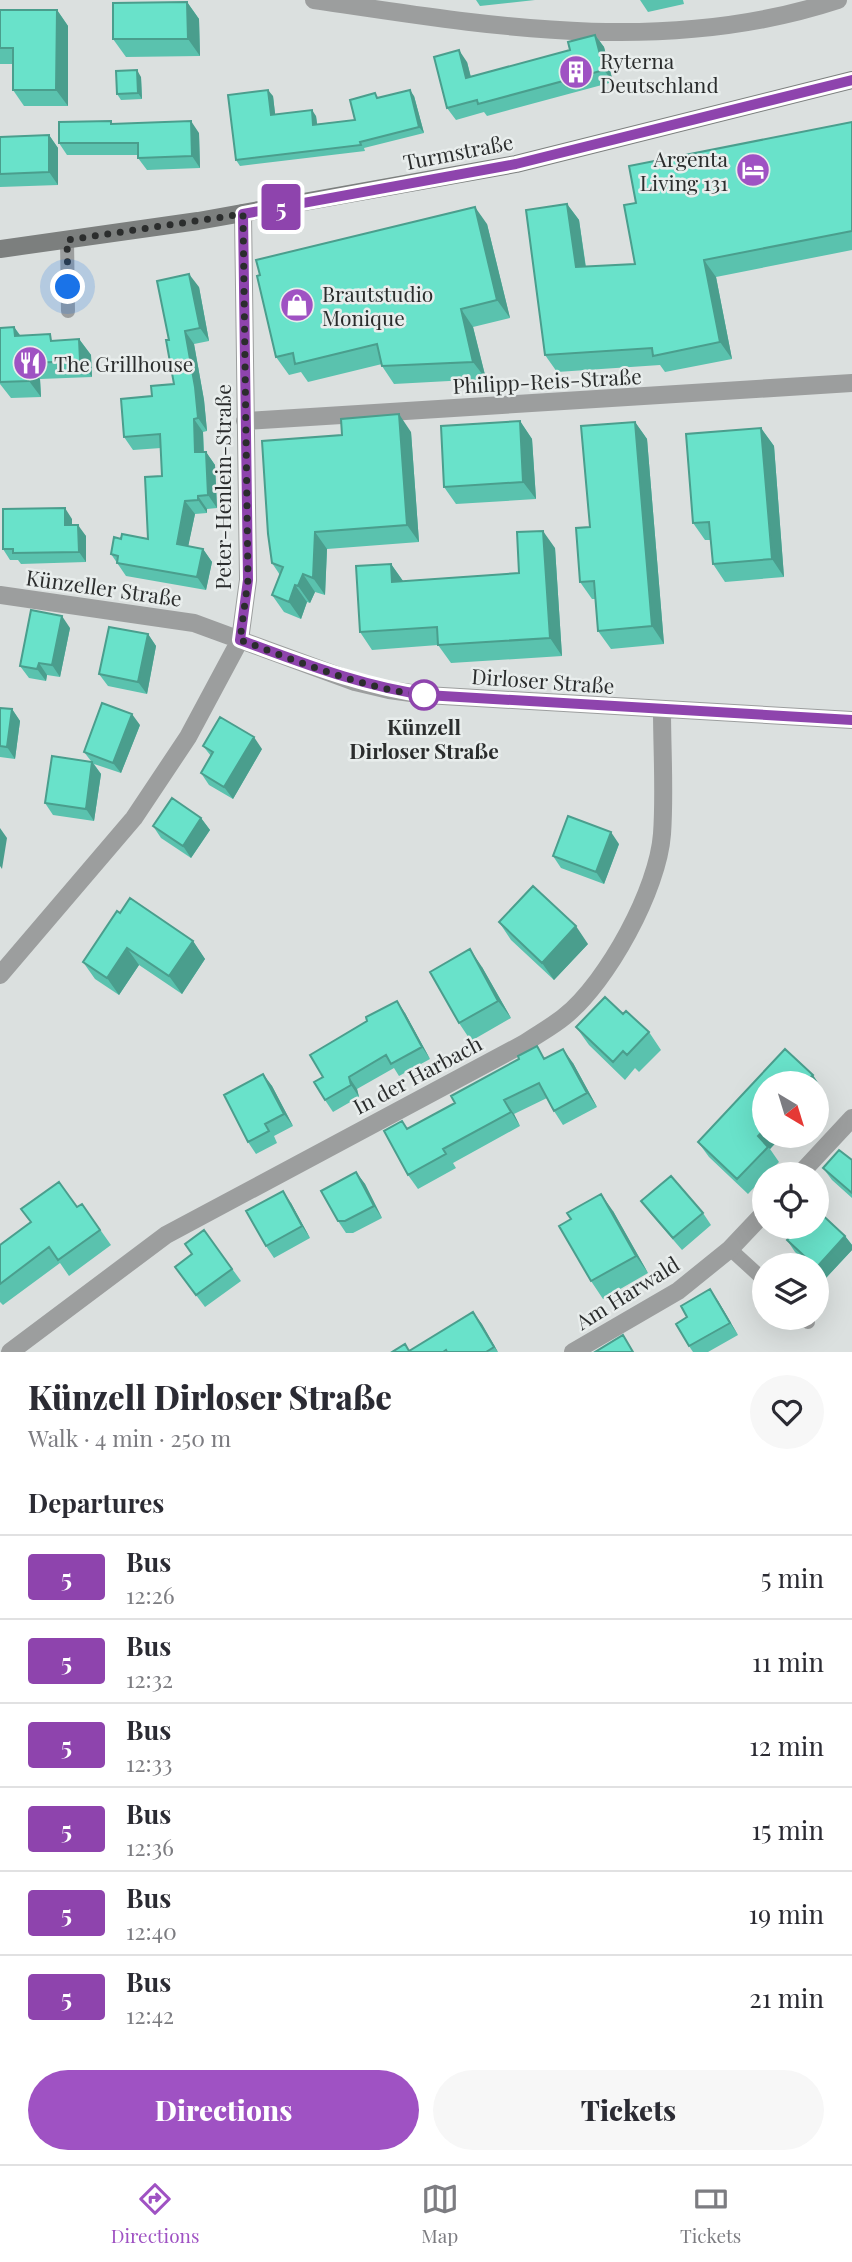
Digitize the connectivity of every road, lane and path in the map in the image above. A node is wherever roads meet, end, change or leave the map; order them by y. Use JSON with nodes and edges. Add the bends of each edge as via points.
{"nodes":[{"id":1,"x":314,"y":0,"type":"edge"},
{"id":2,"x":838,"y":0,"type":"edge"},
{"id":3,"x":852,"y":80,"type":"edge"},
{"id":4,"x":243,"y":214,"type":"junction"},
{"id":5,"x":67,"y":240,"type":"junction"},
{"id":6,"x":0,"y":248,"type":"edge"},
{"id":7,"x":68,"y":311,"type":"dead end"},
{"id":8,"x":852,"y":383,"type":"edge"},
{"id":9,"x":245,"y":421,"type":"junction"},
{"id":10,"x":0,"y":595,"type":"edge"},
{"id":11,"x":240,"y":640,"type":"junction"},
{"id":12,"x":662,"y":710,"type":"junction"},
{"id":13,"x":852,"y":720,"type":"edge"},
{"id":14,"x":0,"y":975,"type":"edge"},
{"id":15,"x":852,"y":1118,"type":"edge"},
{"id":16,"x":811,"y":1162,"type":"edge"},
{"id":17,"x":752,"y":1226,"type":"edge"},
{"id":18,"x":730,"y":1249,"type":"junction"},
{"id":19,"x":752,"y":1269,"type":"edge"},
{"id":20,"x":10,"y":1352,"type":"edge"},
{"id":21,"x":573,"y":1352,"type":"edge"}],
"edges":[{"from":1,"to":2,"type":"street","via":[[459,22],[672,33],[748,24]]},
{"from":3,"to":4,"type":"main road","name":"Turmstraße","via":[[516,164]]},
{"from":4,"to":5,"type":"main road","name":"Turmstraße"},
{"from":4,"to":9,"type":"street","name":"Peter-Henlein-Straße"},
{"from":5,"to":6,"type":"main road","name":"Turmstraße"},
{"from":5,"to":7,"type":"lane"},
{"from":8,"to":9,"type":"street","name":"Philipp-Reis-Straße"},
{"from":9,"to":11,"type":"street","name":"Peter-Henlein-Straße","via":[[248,580]]},
{"from":10,"to":11,"type":"street","name":"Künzeller Straße","via":[[194,623]]},
{"from":11,"to":12,"type":"street","name":"Dirloser Straße","via":[[389,690]]},
{"from":11,"to":14,"type":"street","name":"Peter-Henlein-Straße","via":[[188,737],[134,818]]},
{"from":12,"to":13,"type":"street","name":"Dirloser Straße"},
{"from":12,"to":20,"type":"street","name":"In der Harbach","via":[[662,835],[652,883],[602,974],[567,1014],[525,1043],[166,1235]]},
{"from":15,"to":16,"type":"street"},
{"from":17,"to":18,"type":"street","name":"Am Harwald"},
{"from":18,"to":19,"type":"lane"},
{"from":18,"to":21,"type":"street","name":"Am Harwald","via":[[678,1291]]}]}
